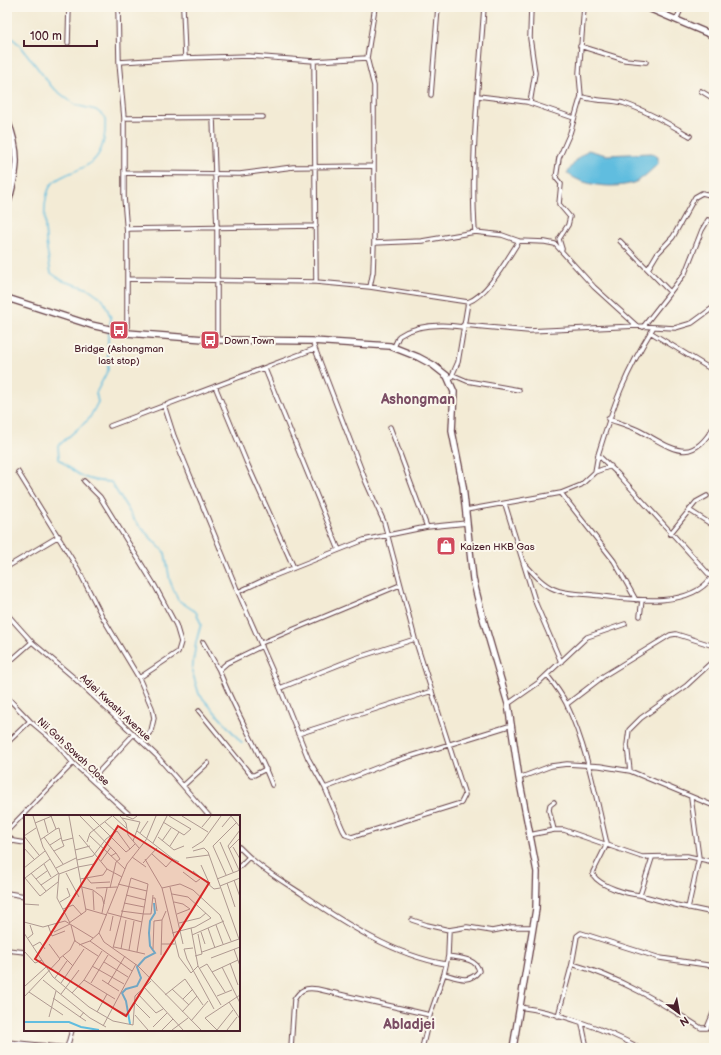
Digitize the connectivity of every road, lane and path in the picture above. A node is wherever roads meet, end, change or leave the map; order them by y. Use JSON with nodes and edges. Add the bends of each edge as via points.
{"nodes":[{"id":1,"x":10,"y":7,"type":"edge"},
{"id":2,"x":69,"y":7,"type":"edge"},
{"id":3,"x":118,"y":7,"type":"edge"},
{"id":4,"x":183,"y":7,"type":"edge"},
{"id":5,"x":375,"y":7,"type":"edge"},
{"id":6,"x":438,"y":7,"type":"edge"},
{"id":7,"x":484,"y":7,"type":"edge"},
{"id":8,"x":531,"y":7,"type":"edge"},
{"id":9,"x":584,"y":7,"type":"edge"},
{"id":10,"x":646,"y":7,"type":"edge"},
{"id":11,"x":682,"y":7,"type":"edge"},
{"id":12,"x":7,"y":8,"type":"edge"},
{"id":13,"x":676,"y":20,"type":"junction"},
{"id":14,"x":714,"y":36,"type":"edge"},
{"id":15,"x":68,"y":43,"type":"dead end"},
{"id":16,"x":580,"y":46,"type":"junction"},
{"id":17,"x":185,"y":58,"type":"junction"},
{"id":18,"x":367,"y":58,"type":"junction"},
{"id":19,"x":314,"y":61,"type":"junction"},
{"id":20,"x":120,"y":62,"type":"junction"},
{"id":21,"x":646,"y":62,"type":"dead end"},
{"id":22,"x":701,"y":92,"type":"dead end"},
{"id":23,"x":431,"y":95,"type":"dead end"},
{"id":24,"x":478,"y":96,"type":"junction"},
{"id":25,"x":581,"y":96,"type":"junction"},
{"id":26,"x":714,"y":99,"type":"edge"},
{"id":27,"x":530,"y":103,"type":"junction"},
{"id":28,"x":263,"y":117,"type":"dead end"},
{"id":29,"x":124,"y":118,"type":"junction"},
{"id":30,"x":213,"y":118,"type":"junction"},
{"id":31,"x":574,"y":118,"type":"junction"},
{"id":32,"x":7,"y":120,"type":"edge"},
{"id":33,"x":690,"y":136,"type":"dead end"},
{"id":34,"x":314,"y":166,"type":"junction"},
{"id":35,"x":374,"y":166,"type":"junction"},
{"id":36,"x":7,"y":171,"type":"edge"},
{"id":37,"x":124,"y":173,"type":"junction"},
{"id":38,"x":214,"y":173,"type":"junction"},
{"id":39,"x":16,"y":174,"type":"junction"},
{"id":40,"x":714,"y":196,"type":"edge"},
{"id":41,"x":7,"y":206,"type":"edge"},
{"id":42,"x":708,"y":220,"type":"dead end"},
{"id":43,"x":316,"y":226,"type":"junction"},
{"id":44,"x":127,"y":229,"type":"junction"},
{"id":45,"x":217,"y":229,"type":"junction"},
{"id":46,"x":475,"y":232,"type":"junction"},
{"id":47,"x":519,"y":241,"type":"junction"},
{"id":48,"x":620,"y":241,"type":"dead end"},
{"id":49,"x":374,"y":243,"type":"junction"},
{"id":50,"x":562,"y":250,"type":"junction"},
{"id":51,"x":648,"y":269,"type":"junction"},
{"id":52,"x":128,"y":278,"type":"junction"},
{"id":53,"x":217,"y":281,"type":"junction"},
{"id":54,"x":316,"y":282,"type":"junction"},
{"id":55,"x":370,"y":287,"type":"junction"},
{"id":56,"x":669,"y":291,"type":"junction"},
{"id":57,"x":7,"y":298,"type":"edge"},
{"id":58,"x":468,"y":302,"type":"junction"},
{"id":59,"x":714,"y":307,"type":"edge"},
{"id":60,"x":463,"y":326,"type":"junction"},
{"id":61,"x":637,"y":326,"type":"junction"},
{"id":62,"x":643,"y":327,"type":"junction"},
{"id":63,"x":653,"y":328,"type":"junction"},
{"id":64,"x":650,"y":332,"type":"junction"},
{"id":65,"x":127,"y":333,"type":"junction"},
{"id":66,"x":217,"y":340,"type":"junction"},
{"id":67,"x":312,"y":341,"type":"junction"},
{"id":68,"x":394,"y":347,"type":"junction"},
{"id":69,"x":314,"y":349,"type":"junction"},
{"id":70,"x":265,"y":369,"type":"junction"},
{"id":71,"x":714,"y":371,"type":"edge"},
{"id":72,"x":451,"y":378,"type":"junction"},
{"id":73,"x":215,"y":386,"type":"junction"},
{"id":74,"x":519,"y":390,"type":"dead end"},
{"id":75,"x":164,"y":405,"type":"junction"},
{"id":76,"x":608,"y":419,"type":"junction"},
{"id":77,"x":110,"y":426,"type":"dead end"},
{"id":78,"x":714,"y":426,"type":"edge"},
{"id":79,"x":390,"y":427,"type":"dead end"},
{"id":80,"x":598,"y":455,"type":"junction"},
{"id":81,"x":611,"y":466,"type":"junction"},
{"id":82,"x":18,"y":472,"type":"dead end"},
{"id":83,"x":595,"y":472,"type":"junction"},
{"id":84,"x":84,"y":481,"type":"dead end"},
{"id":85,"x":561,"y":493,"type":"junction"},
{"id":86,"x":707,"y":496,"type":"dead end"},
{"id":87,"x":505,"y":504,"type":"junction"},
{"id":88,"x":466,"y":510,"type":"junction"},
{"id":89,"x":689,"y":510,"type":"junction"},
{"id":90,"x":467,"y":523,"type":"junction"},
{"id":91,"x":714,"y":526,"type":"edge"},
{"id":92,"x":427,"y":527,"type":"junction"},
{"id":93,"x":670,"y":534,"type":"junction"},
{"id":94,"x":388,"y":535,"type":"junction"},
{"id":95,"x":59,"y":536,"type":"junction"},
{"id":96,"x":339,"y":550,"type":"junction"},
{"id":97,"x":524,"y":564,"type":"junction"},
{"id":98,"x":7,"y":567,"type":"edge"},
{"id":99,"x":294,"y":568,"type":"junction"},
{"id":100,"x":713,"y":579,"type":"edge"},
{"id":101,"x":400,"y":585,"type":"junction"},
{"id":102,"x":238,"y":592,"type":"junction"},
{"id":103,"x":636,"y":600,"type":"junction"},
{"id":104,"x":642,"y":600,"type":"junction"},
{"id":105,"x":7,"y":614,"type":"edge"},
{"id":106,"x":640,"y":616,"type":"dead end"},
{"id":107,"x":625,"y":624,"type":"dead end"},
{"id":108,"x":415,"y":639,"type":"junction"},
{"id":109,"x":32,"y":642,"type":"junction"},
{"id":110,"x":203,"y":642,"type":"dead end"},
{"id":111,"x":262,"y":644,"type":"junction"},
{"id":112,"x":714,"y":646,"type":"edge"},
{"id":113,"x":714,"y":660,"type":"edge"},
{"id":114,"x":561,"y":662,"type":"junction"},
{"id":115,"x":7,"y":664,"type":"edge"},
{"id":116,"x":219,"y":670,"type":"junction"},
{"id":117,"x":547,"y":675,"type":"junction"},
{"id":118,"x":139,"y":678,"type":"junction"},
{"id":119,"x":280,"y":688,"type":"junction"},
{"id":120,"x":432,"y":691,"type":"junction"},
{"id":121,"x":7,"y":697,"type":"edge"},
{"id":122,"x":508,"y":704,"type":"junction"},
{"id":123,"x":567,"y":704,"type":"junction"},
{"id":124,"x":199,"y":711,"type":"dead end"},
{"id":125,"x":30,"y":721,"type":"junction"},
{"id":126,"x":513,"y":725,"type":"junction"},
{"id":127,"x":298,"y":734,"type":"junction"},
{"id":128,"x":133,"y":735,"type":"junction"},
{"id":129,"x":142,"y":742,"type":"junction"},
{"id":130,"x":7,"y":743,"type":"edge"},
{"id":131,"x":449,"y":744,"type":"junction"},
{"id":132,"x":73,"y":763,"type":"junction"},
{"id":133,"x":208,"y":763,"type":"dead end"},
{"id":134,"x":588,"y":764,"type":"junction"},
{"id":135,"x":266,"y":769,"type":"junction"},
{"id":136,"x":630,"y":771,"type":"junction"},
{"id":137,"x":519,"y":778,"type":"junction"},
{"id":138,"x":92,"y":779,"type":"junction"},
{"id":139,"x":272,"y":785,"type":"dead end"},
{"id":140,"x":183,"y":786,"type":"junction"},
{"id":141,"x":325,"y":788,"type":"junction"},
{"id":142,"x":691,"y":798,"type":"junction"},
{"id":143,"x":554,"y":802,"type":"dead end"},
{"id":144,"x":714,"y":806,"type":"edge"},
{"id":145,"x":130,"y":815,"type":"edge"},
{"id":146,"x":208,"y":815,"type":"edge"},
{"id":147,"x":554,"y":830,"type":"junction"},
{"id":148,"x":7,"y":832,"type":"edge"},
{"id":149,"x":7,"y":835,"type":"edge"},
{"id":150,"x":529,"y":835,"type":"junction"},
{"id":151,"x":24,"y":843,"type":"edge"},
{"id":152,"x":607,"y":844,"type":"junction"},
{"id":153,"x":240,"y":848,"type":"edge"},
{"id":154,"x":248,"y":858,"type":"junction"},
{"id":155,"x":652,"y":858,"type":"junction"},
{"id":156,"x":699,"y":858,"type":"junction"},
{"id":157,"x":714,"y":862,"type":"edge"},
{"id":158,"x":240,"y":865,"type":"edge"},
{"id":159,"x":7,"y":893,"type":"edge"},
{"id":160,"x":640,"y":895,"type":"junction"},
{"id":161,"x":24,"y":896,"type":"edge"},
{"id":162,"x":688,"y":908,"type":"junction"},
{"id":163,"x":714,"y":912,"type":"edge"},
{"id":164,"x":412,"y":920,"type":"dead end"},
{"id":165,"x":533,"y":927,"type":"junction"},
{"id":166,"x":449,"y":930,"type":"junction"},
{"id":167,"x":7,"y":950,"type":"edge"},
{"id":168,"x":24,"y":952,"type":"edge"},
{"id":169,"x":448,"y":956,"type":"junction"},
{"id":170,"x":446,"y":964,"type":"junction"},
{"id":171,"x":572,"y":964,"type":"junction"},
{"id":172,"x":714,"y":966,"type":"edge"},
{"id":173,"x":444,"y":974,"type":"junction"},
{"id":174,"x":519,"y":1007,"type":"junction"},
{"id":175,"x":714,"y":1013,"type":"edge"},
{"id":176,"x":430,"y":1014,"type":"junction"},
{"id":177,"x":558,"y":1016,"type":"junction"},
{"id":178,"x":582,"y":1024,"type":"junction"},
{"id":179,"x":72,"y":1031,"type":"edge"},
{"id":180,"x":7,"y":1042,"type":"edge"},
{"id":181,"x":68,"y":1048,"type":"edge"},
{"id":182,"x":291,"y":1048,"type":"edge"},
{"id":183,"x":422,"y":1048,"type":"edge"},
{"id":184,"x":513,"y":1048,"type":"edge"},
{"id":185,"x":587,"y":1048,"type":"edge"},
{"id":186,"x":640,"y":1048,"type":"edge"}],
"edges":[{"from":1,"to":12,"type":"street"},
{"from":2,"to":15,"type":"street"},
{"from":3,"to":20,"type":"street"},
{"from":4,"to":17,"type":"street"},
{"from":5,"to":18,"type":"street"},
{"from":6,"to":23,"type":"street"},
{"from":7,"to":24,"type":"street"},
{"from":8,"to":27,"type":"street","via":[[530,38],[534,73]]},
{"from":9,"to":16,"type":"street"},
{"from":10,"to":13,"type":"street"},
{"from":11,"to":13,"type":"street"},
{"from":13,"to":14,"type":"street"},
{"from":16,"to":21,"type":"street","via":[[625,60]]},
{"from":16,"to":25,"type":"street"},
{"from":17,"to":19,"type":"street","via":[[248,56]]},
{"from":17,"to":20,"type":"street"},
{"from":18,"to":19,"type":"street"},
{"from":18,"to":35,"type":"street","via":[[374,86]]},
{"from":19,"to":34,"type":"street"},
{"from":20,"to":29,"type":"street"},
{"from":22,"to":26,"type":"street"},
{"from":24,"to":27,"type":"street"},
{"from":24,"to":46,"type":"street","via":[[473,193]]},
{"from":25,"to":31,"type":"street"},
{"from":25,"to":33,"type":"street","via":[[623,103]]},
{"from":27,"to":31,"type":"street"},
{"from":28,"to":30,"type":"street"},
{"from":29,"to":30,"type":"street"},
{"from":29,"to":37,"type":"street"},
{"from":30,"to":38,"type":"street"},
{"from":31,"to":50,"type":"street","via":[[559,158],[556,178],[561,184],[559,204],[570,217],[568,226],[559,239]]},
{"from":32,"to":39,"type":"street","via":[[16,146]]},
{"from":34,"to":35,"type":"street"},
{"from":34,"to":38,"type":"street","via":[[293,166],[240,174]]},
{"from":34,"to":43,"type":"street"},
{"from":35,"to":49,"type":"street"},
{"from":36,"to":39,"type":"street"},
{"from":37,"to":38,"type":"street"},
{"from":37,"to":44,"type":"street"},
{"from":38,"to":45,"type":"street"},
{"from":39,"to":41,"type":"street"},
{"from":40,"to":51,"type":"street","via":[[702,193],[695,197],[673,237],[657,254]]},
{"from":42,"to":56,"type":"street","via":[[689,266]]},
{"from":43,"to":45,"type":"street"},
{"from":43,"to":54,"type":"street"},
{"from":44,"to":45,"type":"street"},
{"from":44,"to":52,"type":"street"},
{"from":45,"to":53,"type":"street"},
{"from":46,"to":47,"type":"street","via":[[502,235]]},
{"from":46,"to":49,"type":"street","via":[[422,241]]},
{"from":47,"to":50,"type":"street","via":[[555,244]]},
{"from":47,"to":58,"type":"street","via":[[485,291],[475,300]]},
{"from":48,"to":51,"type":"street"},
{"from":49,"to":55,"type":"street"},
{"from":50,"to":61,"type":"street","via":[[589,282]]},
{"from":51,"to":56,"type":"street"},
{"from":52,"to":53,"type":"street"},
{"from":52,"to":65,"type":"street"},
{"from":53,"to":54,"type":"street"},
{"from":53,"to":66,"type":"street"},
{"from":54,"to":55,"type":"street"},
{"from":55,"to":58,"type":"street"},
{"from":56,"to":62,"type":"street"},
{"from":57,"to":65,"type":"street","via":[[91,325]]},
{"from":58,"to":60,"type":"street"},
{"from":59,"to":63,"type":"street","via":[[684,326]]},
{"from":60,"to":61,"type":"street","via":[[529,331]]},
{"from":60,"to":68,"type":"street","via":[[424,326],[399,336]]},
{"from":60,"to":72,"type":"street","via":[[458,362]]},
{"from":61,"to":62,"type":"street"},
{"from":62,"to":63,"type":"street"},
{"from":63,"to":64,"type":"street"},
{"from":64,"to":71,"type":"street"},
{"from":64,"to":76,"type":"street","via":[[629,368]]},
{"from":65,"to":66,"type":"street"},
{"from":66,"to":67,"type":"street"},
{"from":67,"to":68,"type":"street"},
{"from":67,"to":69,"type":"street"},
{"from":68,"to":72,"type":"street","via":[[418,357]]},
{"from":69,"to":70,"type":"street"},
{"from":69,"to":94,"type":"street"},
{"from":70,"to":73,"type":"street"},
{"from":70,"to":96,"type":"street"},
{"from":72,"to":74,"type":"street"},
{"from":72,"to":88,"type":"street","via":[[454,392],[452,431]]},
{"from":73,"to":75,"type":"street"},
{"from":73,"to":99,"type":"street"},
{"from":75,"to":77,"type":"street"},
{"from":75,"to":102,"type":"street","via":[[174,436]]},
{"from":76,"to":78,"type":"street","via":[[629,426],[677,451],[696,449],[707,439]]},
{"from":76,"to":80,"type":"street"},
{"from":79,"to":92,"type":"street"},
{"from":80,"to":81,"type":"street"},
{"from":80,"to":83,"type":"street"},
{"from":81,"to":83,"type":"street"},
{"from":81,"to":93,"type":"street"},
{"from":82,"to":95,"type":"street"},
{"from":83,"to":85,"type":"street","via":[[580,485]]},
{"from":84,"to":118,"type":"street","via":[[100,497],[155,586],[176,625],[181,642],[178,652]]},
{"from":85,"to":87,"type":"street"},
{"from":85,"to":103,"type":"street","via":[[614,561]]},
{"from":86,"to":89,"type":"street","via":[[699,499]]},
{"from":87,"to":88,"type":"street"},
{"from":87,"to":97,"type":"street"},
{"from":88,"to":90,"type":"street"},
{"from":89,"to":91,"type":"street"},
{"from":89,"to":93,"type":"street"},
{"from":90,"to":92,"type":"street"},
{"from":90,"to":122,"type":"street","via":[[478,603]]},
{"from":92,"to":94,"type":"street"},
{"from":93,"to":100,"type":"street"},
{"from":94,"to":96,"type":"street","via":[[364,540]]},
{"from":94,"to":101,"type":"street"},
{"from":95,"to":98,"type":"street"},
{"from":95,"to":118,"type":"street"},
{"from":96,"to":99,"type":"street"},
{"from":97,"to":103,"type":"street","via":[[540,580],[563,593]]},
{"from":97,"to":114,"type":"street","via":[[536,604]]},
{"from":99,"to":102,"type":"street"},
{"from":100,"to":104,"type":"street","via":[[692,594]]},
{"from":101,"to":108,"type":"street"},
{"from":101,"to":111,"type":"street"},
{"from":102,"to":111,"type":"street"},
{"from":103,"to":104,"type":"street"},
{"from":104,"to":106,"type":"street"},
{"from":105,"to":109,"type":"street","name":"Adjei Kwashi Avenue"},
{"from":107,"to":114,"type":"street","via":[[588,637]]},
{"from":108,"to":119,"type":"street","via":[[356,658]]},
{"from":108,"to":120,"type":"street"},
{"from":109,"to":115,"type":"street"},
{"from":109,"to":128,"type":"street","name":"Adjei Kwashi Avenue","via":[[72,676]]},
{"from":110,"to":116,"type":"street"},
{"from":111,"to":116,"type":"street","via":[[220,667]]},
{"from":111,"to":119,"type":"street"},
{"from":112,"to":123,"type":"street","via":[[676,634],[670,635],[605,675]]},
{"from":113,"to":136,"type":"street","via":[[686,686],[641,718],[629,730],[627,744]]},
{"from":114,"to":117,"type":"street"},
{"from":116,"to":135,"type":"street","via":[[228,694]]},
{"from":117,"to":122,"type":"street"},
{"from":117,"to":123,"type":"street"},
{"from":118,"to":129,"type":"street","via":[[154,718],[151,731]]},
{"from":119,"to":127,"type":"street"},
{"from":120,"to":127,"type":"street"},
{"from":120,"to":131,"type":"street"},
{"from":121,"to":125,"type":"street","name":"Nii Goh Sowah Close"},
{"from":122,"to":126,"type":"street"},
{"from":123,"to":134,"type":"street"},
{"from":124,"to":135,"type":"street","via":[[251,775]]},
{"from":125,"to":130,"type":"street"},
{"from":125,"to":132,"type":"street","name":"Nii Goh Sowah Close","via":[[55,742]]},
{"from":126,"to":131,"type":"street"},
{"from":126,"to":137,"type":"street"},
{"from":127,"to":141,"type":"street"},
{"from":128,"to":129,"type":"street","name":"Adjei Kwashi Avenue"},
{"from":128,"to":138,"type":"street"},
{"from":129,"to":140,"type":"street","name":"Adjei Kwashi Avenue"},
{"from":131,"to":141,"type":"street","via":[[389,763]]},
{"from":131,"to":141,"type":"street","via":[[465,795],[461,803],[352,837],[343,830]]},
{"from":132,"to":138,"type":"street","name":"Nii Goh Sowah Close"},
{"from":132,"to":148,"type":"street"},
{"from":133,"to":140,"type":"street"},
{"from":134,"to":136,"type":"street"},
{"from":134,"to":137,"type":"street","via":[[551,766]]},
{"from":134,"to":152,"type":"street"},
{"from":135,"to":139,"type":"street"},
{"from":136,"to":142,"type":"street"},
{"from":137,"to":150,"type":"street"},
{"from":138,"to":145,"type":"street","name":"Nii Goh Sowah Close"},
{"from":140,"to":146,"type":"street","name":"Adjei Kwashi Avenue"},
{"from":142,"to":144,"type":"street"},
{"from":142,"to":156,"type":"street"},
{"from":143,"to":147,"type":"street","via":[[549,810]]},
{"from":147,"to":150,"type":"street"},
{"from":147,"to":152,"type":"street","via":[[564,830]]},
{"from":149,"to":151,"type":"street","via":[[13,841]]},
{"from":150,"to":165,"type":"street","via":[[538,884]]},
{"from":152,"to":155,"type":"street","via":[[634,856]]},
{"from":152,"to":160,"type":"street","via":[[593,872],[595,878],[629,894]]},
{"from":153,"to":154,"type":"street"},
{"from":154,"to":158,"type":"street"},
{"from":154,"to":170,"type":"street","via":[[363,933],[408,952]]},
{"from":155,"to":156,"type":"street"},
{"from":155,"to":160,"type":"street"},
{"from":156,"to":157,"type":"street"},
{"from":156,"to":162,"type":"street"},
{"from":159,"to":161,"type":"street"},
{"from":160,"to":162,"type":"street"},
{"from":162,"to":163,"type":"street"},
{"from":164,"to":166,"type":"street"},
{"from":165,"to":166,"type":"street","via":[[512,927],[492,931],[467,927]]},
{"from":165,"to":174,"type":"street"},
{"from":166,"to":169,"type":"street"},
{"from":167,"to":168,"type":"street"},
{"from":169,"to":170,"type":"street"},
{"from":169,"to":173,"type":"street","via":[[473,962],[479,971],[468,980]]},
{"from":170,"to":173,"type":"street"},
{"from":171,"to":172,"type":"street","via":[[577,936],[582,933],[660,958]]},
{"from":171,"to":175,"type":"street","via":[[646,994],[701,1028],[707,1028]]},
{"from":171,"to":177,"type":"street"},
{"from":173,"to":176,"type":"street"},
{"from":174,"to":177,"type":"street"},
{"from":174,"to":184,"type":"street"},
{"from":176,"to":182,"type":"street","via":[[317,989],[303,990],[294,1000]]},
{"from":176,"to":183,"type":"street"},
{"from":177,"to":178,"type":"street"},
{"from":178,"to":185,"type":"street"},
{"from":178,"to":186,"type":"street"},
{"from":179,"to":181,"type":"street"},
{"from":180,"to":181,"type":"street"}]}
